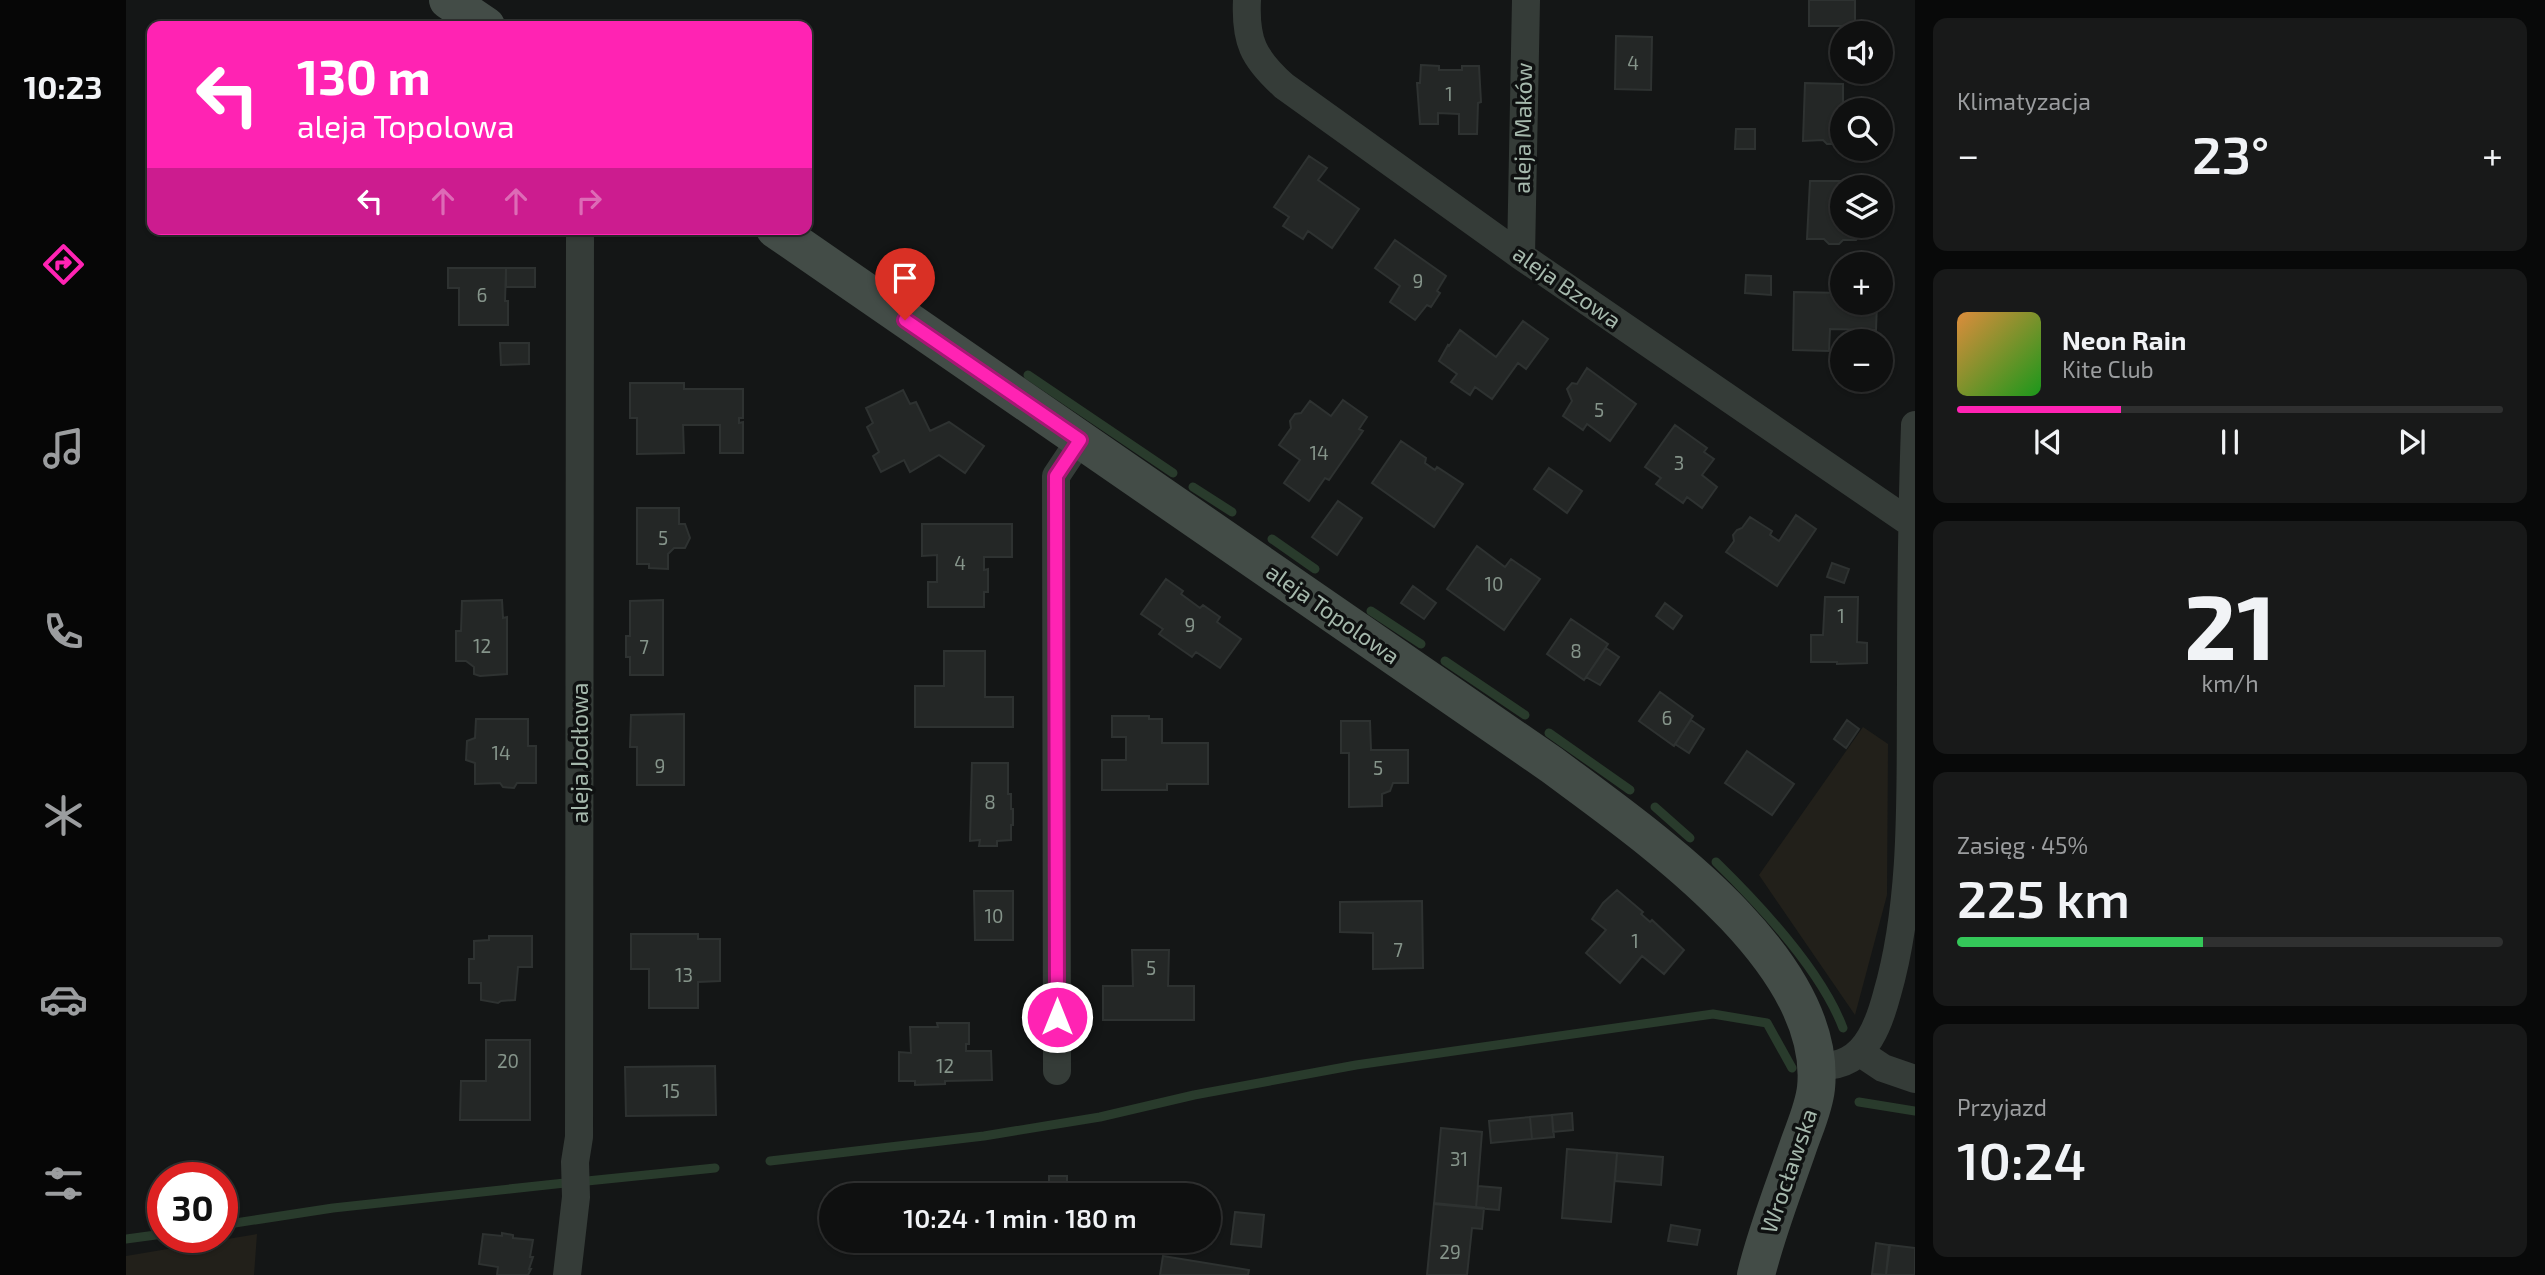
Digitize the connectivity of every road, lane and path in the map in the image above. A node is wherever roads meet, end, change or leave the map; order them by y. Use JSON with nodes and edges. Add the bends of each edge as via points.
{"nodes":[{"id":1,"x":448,"y":0,"type":"edge"},
{"id":2,"x":1247,"y":0,"type":"edge"},
{"id":3,"x":1526,"y":0,"type":"edge"},
{"id":4,"x":478,"y":21,"type":"edge"},
{"id":5,"x":580,"y":235,"type":"edge"},
{"id":6,"x":784,"y":235,"type":"edge"},
{"id":7,"x":1521,"y":256,"type":"junction"},
{"id":8,"x":1915,"y":425,"type":"edge"},
{"id":9,"x":1080,"y":440,"type":"junction"},
{"id":10,"x":1912,"y":524,"type":"junction"},
{"id":11,"x":1913,"y":732,"type":"edge"},
{"id":12,"x":1859,"y":1052,"type":"junction"},
{"id":13,"x":1817,"y":1066,"type":"junction"},
{"id":14,"x":1057,"y":1071,"type":"dead end"},
{"id":15,"x":1915,"y":1079,"type":"edge"},
{"id":16,"x":567,"y":1275,"type":"edge"},
{"id":17,"x":1756,"y":1275,"type":"edge"}],
"edges":[{"from":1,"to":4,"type":"street"},
{"from":2,"to":7,"type":"street","name":"aleja Bzowa","via":[[1246,28],[1253,47],[1266,70],[1283,86]]},
{"from":3,"to":7,"type":"street","name":"aleja Maków"},
{"from":5,"to":16,"type":"street","name":"aleja Jodłowa","via":[[579,1137]]},
{"from":6,"to":9,"type":"street","name":"aleja Topolowa"},
{"from":7,"to":10,"type":"street","name":"aleja Bzowa"},
{"from":8,"to":10,"type":"street"},
{"from":9,"to":13,"type":"street","name":"aleja Topolowa","via":[[1552,765],[1674,859],[1716,895],[1780,974],[1811,1034]]},
{"from":9,"to":14,"type":"street","via":[[1056,476]]},
{"from":10,"to":11,"type":"street"},
{"from":11,"to":12,"type":"street","via":[[1906,916],[1883,1008]]},
{"from":12,"to":13,"type":"street","via":[[1835,1067]]},
{"from":12,"to":15,"type":"street","via":[[1883,1068]]},
{"from":13,"to":17,"type":"street","name":"Wrocławska","via":[[1815,1093]]}]}
